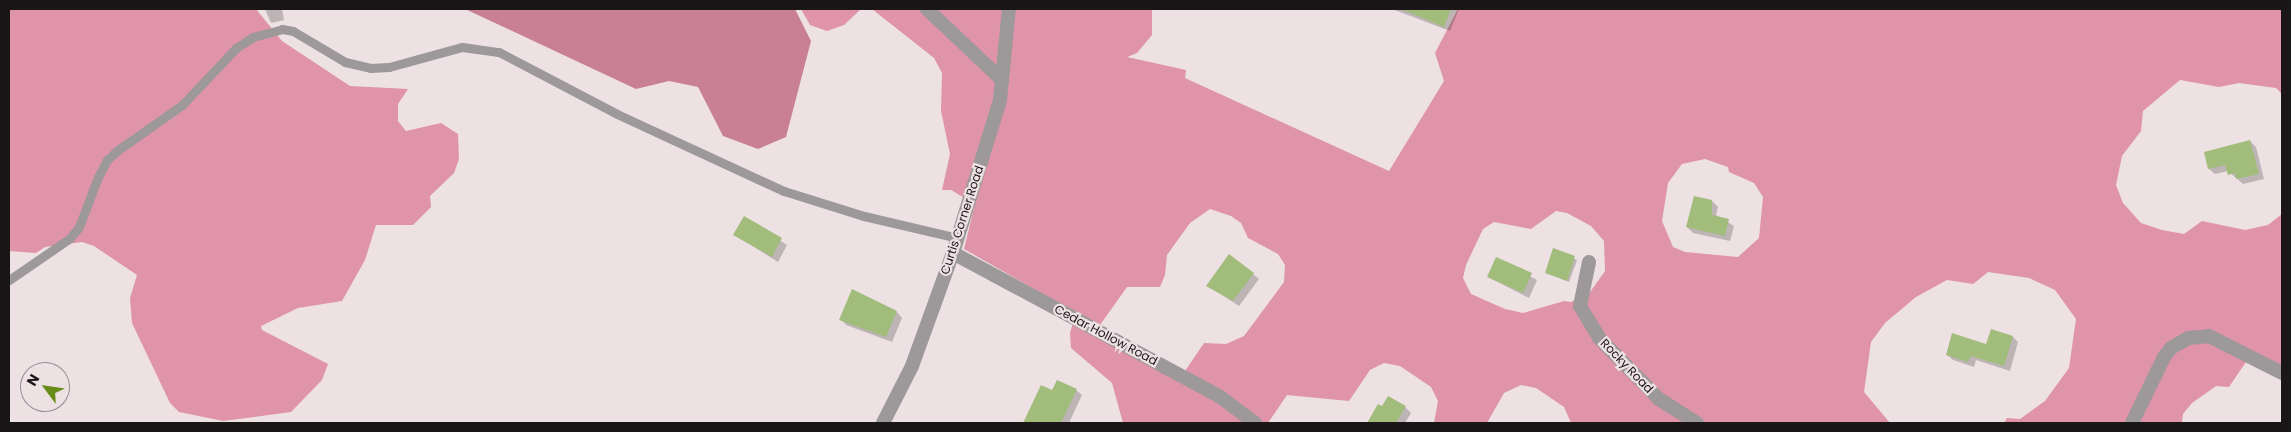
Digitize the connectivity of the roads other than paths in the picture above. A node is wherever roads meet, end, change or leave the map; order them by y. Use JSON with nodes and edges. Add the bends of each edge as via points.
{"nodes":[{"id":1,"x":927,"y":9,"type":"edge"},
{"id":2,"x":1010,"y":9,"type":"edge"},
{"id":3,"x":1002,"y":80,"type":"junction"},
{"id":4,"x":958,"y":238,"type":"junction"},
{"id":5,"x":953,"y":253,"type":"junction"},
{"id":6,"x":1589,"y":262,"type":"dead end"},
{"id":7,"x":9,"y":280,"type":"edge"},
{"id":8,"x":2282,"y":373,"type":"edge"},
{"id":9,"x":883,"y":423,"type":"edge"},
{"id":10,"x":1256,"y":423,"type":"edge"},
{"id":11,"x":1698,"y":423,"type":"edge"},
{"id":12,"x":2132,"y":423,"type":"edge"}],
"edges":[{"from":1,"to":3,"type":"street"},
{"from":2,"to":3,"type":"street","name":"Curtis Corner Road"},
{"from":3,"to":4,"type":"street","name":"Curtis Corner Road","via":[[1000,100]]},
{"from":4,"to":5,"type":"street","name":"Curtis Corner Road"},
{"from":4,"to":7,"type":"lane","via":[[864,216],[784,191],[617,114],[500,52],[462,47],[389,67],[370,68],[345,62],[301,36],[282,29],[253,37],[236,48],[182,105],[112,155],[98,176],[79,227],[70,238]]},
{"from":5,"to":9,"type":"street","name":"Curtis Corner Road","via":[[912,366]]},
{"from":5,"to":10,"type":"street","name":"Cedar Hollow Road","via":[[1219,396]]},
{"from":6,"to":11,"type":"street","name":"Rocky Road","via":[[1580,306],[1599,338],[1659,399]]},
{"from":8,"to":12,"type":"street","via":[[2209,336],[2188,338],[2171,348],[2164,357]]}]}
